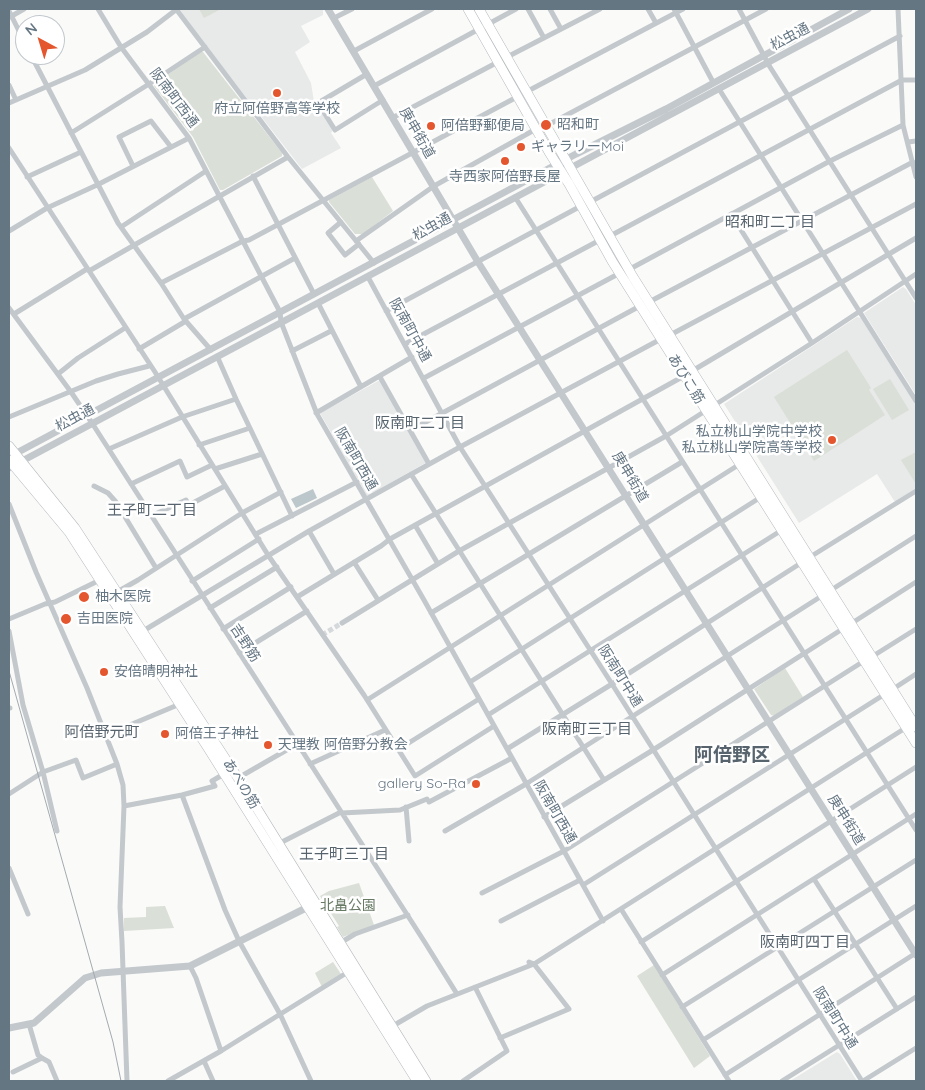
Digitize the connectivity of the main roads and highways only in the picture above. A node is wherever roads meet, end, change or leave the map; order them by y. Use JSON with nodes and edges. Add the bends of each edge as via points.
{"nodes":[{"id":1,"x":468,"y":9,"type":"edge"},
{"id":2,"x":479,"y":9,"type":"edge"},
{"id":3,"x":483,"y":26,"type":"junction"},
{"id":4,"x":503,"y":60,"type":"junction"},
{"id":5,"x":564,"y":166,"type":"junction"},
{"id":6,"x":586,"y":204,"type":"junction"},
{"id":7,"x":624,"y":271,"type":"junction"},
{"id":8,"x":644,"y":304,"type":"junction"},
{"id":9,"x":688,"y":374,"type":"junction"},
{"id":10,"x":710,"y":409,"type":"junction"},
{"id":11,"x":12,"y":459,"type":"edge"},
{"id":12,"x":103,"y":578,"type":"junction"},
{"id":13,"x":848,"y":625,"type":"junction"},
{"id":14,"x":913,"y":724,"type":"edge"},
{"id":15,"x":916,"y":743,"type":"edge"},
{"id":16,"x":311,"y":905,"type":"junction"},
{"id":17,"x":390,"y":1027,"type":"junction"},
{"id":18,"x":417,"y":1081,"type":"edge"},
{"id":19,"x":426,"y":1081,"type":"edge"}],
"edges":[{"from":1,"to":3,"type":"main road","name":"あびこ筋"},
{"from":2,"to":3,"type":"main road","name":"あびこ筋"},
{"from":3,"to":4,"type":"main road","name":"あびこ筋"},
{"from":4,"to":5,"type":"main road","name":"あびこ筋","via":[[526,92]]},
{"from":4,"to":5,"type":"main road","name":"あびこ筋","via":[[517,97]]},
{"from":5,"to":6,"type":"main road","name":"あびこ筋"},
{"from":6,"to":7,"type":"main road","name":"あびこ筋","via":[[610,236]]},
{"from":6,"to":7,"type":"main road","name":"あびこ筋","via":[[600,240]]},
{"from":7,"to":8,"type":"main road","name":"あびこ筋"},
{"from":8,"to":9,"type":"main road","name":"あびこ筋","via":[[661,339]]},
{"from":8,"to":9,"type":"main road","name":"あびこ筋","via":[[670,335]]},
{"from":9,"to":10,"type":"main road","name":"あびこ筋"},
{"from":10,"to":13,"type":"main road","name":"あびこ筋","via":[[810,557]]},
{"from":10,"to":13,"type":"main road","name":"あびこ筋","via":[[801,562],[823,596]]},
{"from":11,"to":12,"type":"main road","name":"あべの筋"},
{"from":12,"to":16,"type":"main road","name":"あべの筋","via":[[224,774]]},
{"from":12,"to":16,"type":"main road","name":"あべの筋","via":[[117,592],[238,778]]},
{"from":13,"to":14,"type":"main road","name":"あびこ筋"},
{"from":14,"to":15,"type":"main road","name":"あびこ筋"},
{"from":16,"to":17,"type":"main road","name":"あべの筋","via":[[340,943]]},
{"from":16,"to":17,"type":"main road","name":"あべの筋","via":[[348,972]]},
{"from":17,"to":18,"type":"main road","name":"あべの筋"},
{"from":17,"to":19,"type":"main road","name":"あべの筋"}]}
